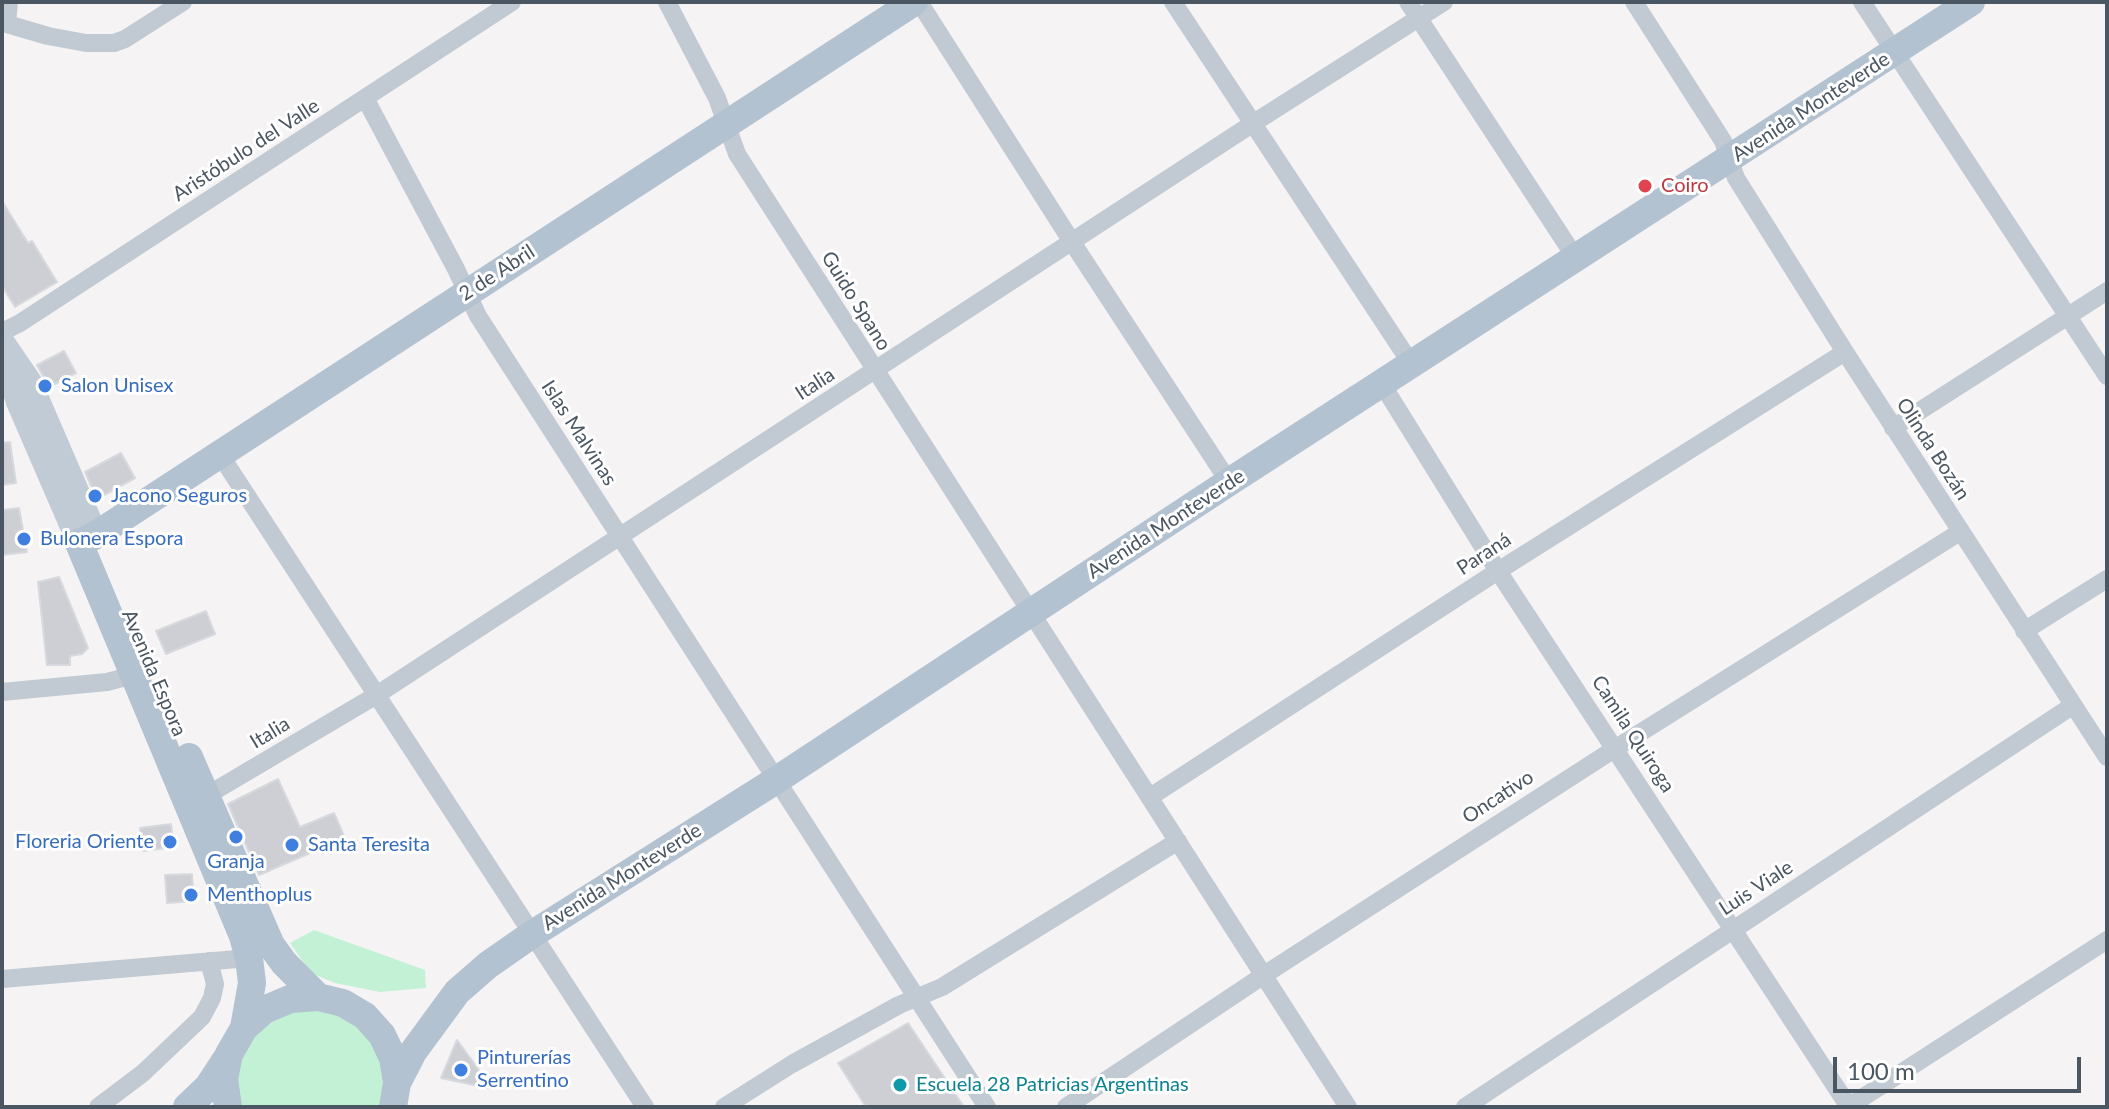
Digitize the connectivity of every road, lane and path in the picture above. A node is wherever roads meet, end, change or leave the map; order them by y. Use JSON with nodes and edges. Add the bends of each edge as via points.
{"nodes":[{"id":1,"x":9,"y":2,"type":"edge"},
{"id":2,"x":183,"y":2,"type":"edge"},
{"id":3,"x":512,"y":2,"type":"edge"},
{"id":4,"x":667,"y":2,"type":"edge"},
{"id":5,"x":916,"y":2,"type":"edge"},
{"id":6,"x":1173,"y":2,"type":"edge"},
{"id":7,"x":1408,"y":2,"type":"edge"},
{"id":8,"x":1444,"y":2,"type":"edge"},
{"id":9,"x":1634,"y":2,"type":"edge"},
{"id":10,"x":1862,"y":2,"type":"edge"},
{"id":11,"x":1971,"y":2,"type":"edge"},
{"id":12,"x":1418,"y":19,"type":"junction"},
{"id":13,"x":5,"y":26,"type":"edge"},
{"id":14,"x":1895,"y":52,"type":"junction"},
{"id":15,"x":365,"y":98,"type":"junction"},
{"id":16,"x":1252,"y":124,"type":"junction"},
{"id":17,"x":727,"y":125,"type":"junction"},
{"id":18,"x":1729,"y":159,"type":"junction"},
{"id":19,"x":1072,"y":242,"type":"junction"},
{"id":20,"x":1575,"y":257,"type":"junction"},
{"id":21,"x":2107,"y":291,"type":"edge"},
{"id":22,"x":466,"y":293,"type":"junction"},
{"id":23,"x":2068,"y":316,"type":"junction"},
{"id":24,"x":2,"y":332,"type":"edge"},
{"id":25,"x":2,"y":341,"type":"edge"},
{"id":26,"x":2,"y":352,"type":"edge"},
{"id":27,"x":1845,"y":352,"type":"junction"},
{"id":28,"x":1412,"y":365,"type":"junction"},
{"id":29,"x":875,"y":371,"type":"junction"},
{"id":30,"x":2107,"y":376,"type":"edge"},
{"id":31,"x":1382,"y":384,"type":"junction"},
{"id":32,"x":10,"y":404,"type":"edge"},
{"id":33,"x":1893,"y":428,"type":"junction"},
{"id":34,"x":219,"y":453,"type":"junction"},
{"id":35,"x":1229,"y":482,"type":"junction"},
{"id":36,"x":1960,"y":532,"type":"junction"},
{"id":37,"x":619,"y":536,"type":"junction"},
{"id":38,"x":88,"y":539,"type":"junction"},
{"id":39,"x":1498,"y":571,"type":"junction"},
{"id":40,"x":2107,"y":579,"type":"edge"},
{"id":41,"x":1030,"y":613,"type":"junction"},
{"id":42,"x":2024,"y":631,"type":"junction"},
{"id":43,"x":134,"y":675,"type":"junction"},
{"id":44,"x":2,"y":692,"type":"edge"},
{"id":45,"x":375,"y":696,"type":"junction"},
{"id":46,"x":2072,"y":706,"type":"junction"},
{"id":47,"x":1616,"y":748,"type":"junction"},
{"id":48,"x":2107,"y":757,"type":"edge"},
{"id":49,"x":778,"y":779,"type":"junction"},
{"id":50,"x":206,"y":796,"type":"junction"},
{"id":51,"x":1150,"y":797,"type":"junction"},
{"id":52,"x":1178,"y":841,"type":"junction"},
{"id":53,"x":1734,"y":929,"type":"junction"},
{"id":54,"x":531,"y":935,"type":"junction"},
{"id":55,"x":2107,"y":940,"type":"edge"},
{"id":56,"x":249,"y":958,"type":"junction"},
{"id":57,"x":209,"y":961,"type":"junction"},
{"id":58,"x":1264,"y":975,"type":"junction"},
{"id":59,"x":2,"y":979,"type":"edge"},
{"id":60,"x":318,"y":997,"type":"junction"},
{"id":61,"x":918,"y":997,"type":"junction"},
{"id":62,"x":244,"y":1028,"type":"junction"},
{"id":63,"x":229,"y":1054,"type":"junction"},
{"id":64,"x":395,"y":1095,"type":"edge"},
{"id":65,"x":98,"y":1107,"type":"edge"},
{"id":66,"x":187,"y":1107,"type":"edge"},
{"id":67,"x":228,"y":1107,"type":"edge"},
{"id":68,"x":645,"y":1107,"type":"edge"},
{"id":69,"x":724,"y":1107,"type":"edge"},
{"id":70,"x":987,"y":1107,"type":"edge"},
{"id":71,"x":1066,"y":1107,"type":"edge"},
{"id":72,"x":1348,"y":1107,"type":"edge"},
{"id":73,"x":1465,"y":1107,"type":"edge"},
{"id":74,"x":1849,"y":1107,"type":"edge"}],
"edges":[{"from":1,"to":13,"type":"street"},
{"from":2,"to":13,"type":"street","via":[[114,43],[86,43]]},
{"from":3,"to":15,"type":"street","name":"Aristóbulo del Valle"},
{"from":4,"to":17,"type":"street","name":"Guido Spano"},
{"from":5,"to":17,"type":"main road","name":"2 de Abril"},
{"from":5,"to":19,"type":"street"},
{"from":6,"to":16,"type":"street"},
{"from":7,"to":12,"type":"street"},
{"from":8,"to":12,"type":"street","name":"Italia"},
{"from":9,"to":18,"type":"street","name":"Olinda Bozán","via":[[1723,141]]},
{"from":10,"to":14,"type":"street"},
{"from":11,"to":14,"type":"main road","name":"Avenida Monteverde"},
{"from":12,"to":16,"type":"street","name":"Italia"},
{"from":12,"to":20,"type":"street"},
{"from":14,"to":18,"type":"main road","name":"Avenida Monteverde"},
{"from":14,"to":23,"type":"street"},
{"from":15,"to":22,"type":"street","name":"Islas Malvinas"},
{"from":15,"to":24,"type":"street","name":"Aristóbulo del Valle"},
{"from":16,"to":19,"type":"street","name":"Italia"},
{"from":16,"to":28,"type":"street"},
{"from":17,"to":22,"type":"main road","name":"2 de Abril"},
{"from":17,"to":29,"type":"street","name":"Guido Spano","via":[[737,154]]},
{"from":18,"to":20,"type":"main road","name":"Avenida Monteverde"},
{"from":18,"to":27,"type":"street","name":"Olinda Bozán"},
{"from":19,"to":29,"type":"street","name":"Italia"},
{"from":19,"to":35,"type":"street"},
{"from":20,"to":28,"type":"main road","name":"Avenida Monteverde"},
{"from":21,"to":23,"type":"street"},
{"from":22,"to":34,"type":"main road","name":"2 de Abril"},
{"from":22,"to":37,"type":"street","name":"Islas Malvinas"},
{"from":23,"to":30,"type":"street"},
{"from":23,"to":33,"type":"street"},
{"from":25,"to":38,"type":"main road","name":"Avenida Espora","via":[[30,382]]},
{"from":26,"to":32,"type":"main road","name":"Avenida Espora"},
{"from":27,"to":33,"type":"street","name":"Olinda Bozán"},
{"from":27,"to":39,"type":"street","name":"Paraná"},
{"from":28,"to":31,"type":"main road","name":"Avenida Monteverde"},
{"from":29,"to":37,"type":"street","name":"Italia"},
{"from":29,"to":41,"type":"street","name":"Guido Spano"},
{"from":31,"to":35,"type":"main road","name":"Avenida Monteverde"},
{"from":31,"to":39,"type":"street","name":"Camila Quiroga"},
{"from":32,"to":38,"type":"main road","name":"Avenida Espora"},
{"from":33,"to":36,"type":"street","name":"Olinda Bozán"},
{"from":34,"to":38,"type":"main road","name":"2 de Abril"},
{"from":34,"to":45,"type":"street"},
{"from":35,"to":41,"type":"main road","name":"Avenida Monteverde"},
{"from":36,"to":42,"type":"street","name":"Olinda Bozán"},
{"from":36,"to":47,"type":"street","name":"Oncativo"},
{"from":37,"to":45,"type":"street","name":"Italia"},
{"from":37,"to":49,"type":"street","name":"Islas Malvinas"},
{"from":38,"to":43,"type":"main road","name":"Avenida Espora"},
{"from":38,"to":50,"type":"main road","name":"Avenida Espora"},
{"from":39,"to":47,"type":"street","name":"Camila Quiroga"},
{"from":39,"to":51,"type":"street","name":"Paraná"},
{"from":40,"to":42,"type":"street"},
{"from":41,"to":49,"type":"main road","name":"Avenida Monteverde"},
{"from":41,"to":51,"type":"street","name":"Guido Spano"},
{"from":42,"to":46,"type":"street","name":"Olinda Bozán"},
{"from":43,"to":44,"type":"street"},
{"from":43,"to":56,"type":"main road","name":"Avenida Espora"},
{"from":45,"to":50,"type":"street","name":"Italia"},
{"from":45,"to":54,"type":"street"},
{"from":46,"to":48,"type":"street","name":"Olinda Bozán"},
{"from":46,"to":53,"type":"street","name":"Luis Viale"},
{"from":47,"to":53,"type":"street","name":"Camila Quiroga"},
{"from":47,"to":58,"type":"street","name":"Oncativo"},
{"from":49,"to":54,"type":"main road","name":"Avenida Monteverde"},
{"from":49,"to":61,"type":"street","name":"Islas Malvinas"},
{"from":50,"to":60,"type":"main road","name":"Avenida Espora","via":[[271,945]]},
{"from":51,"to":52,"type":"street","name":"Guido Spano"},
{"from":52,"to":58,"type":"street","name":"Guido Spano"},
{"from":52,"to":61,"type":"street"},
{"from":53,"to":73,"type":"street","name":"Luis Viale"},
{"from":53,"to":74,"type":"street","name":"Camila Quiroga"},
{"from":54,"to":64,"type":"main road","name":"Avenida Monteverde","via":[[457,992],[413,1052]]},
{"from":54,"to":68,"type":"street"},
{"from":55,"to":74,"type":"street"},
{"from":56,"to":57,"type":"street"},
{"from":56,"to":62,"type":"main road","name":"Avenida Espora","via":[[252,983]]},
{"from":57,"to":59,"type":"street"},
{"from":57,"to":65,"type":"street","via":[[215,984],[202,1017]]},
{"from":58,"to":71,"type":"street","name":"Oncativo"},
{"from":58,"to":72,"type":"street","name":"Guido Spano"},
{"from":60,"to":62,"type":"main road","via":[[290,999],[264,1010]]},
{"from":60,"to":64,"type":"main road","via":[[365,1016],[382,1035],[393,1058]]},
{"from":61,"to":69,"type":"street"},
{"from":61,"to":70,"type":"street","name":"Islas Malvinas"},
{"from":62,"to":63,"type":"main road"},
{"from":63,"to":66,"type":"main road","via":[[208,1087]]},
{"from":63,"to":67,"type":"main road","via":[[224,1079]]}]}
